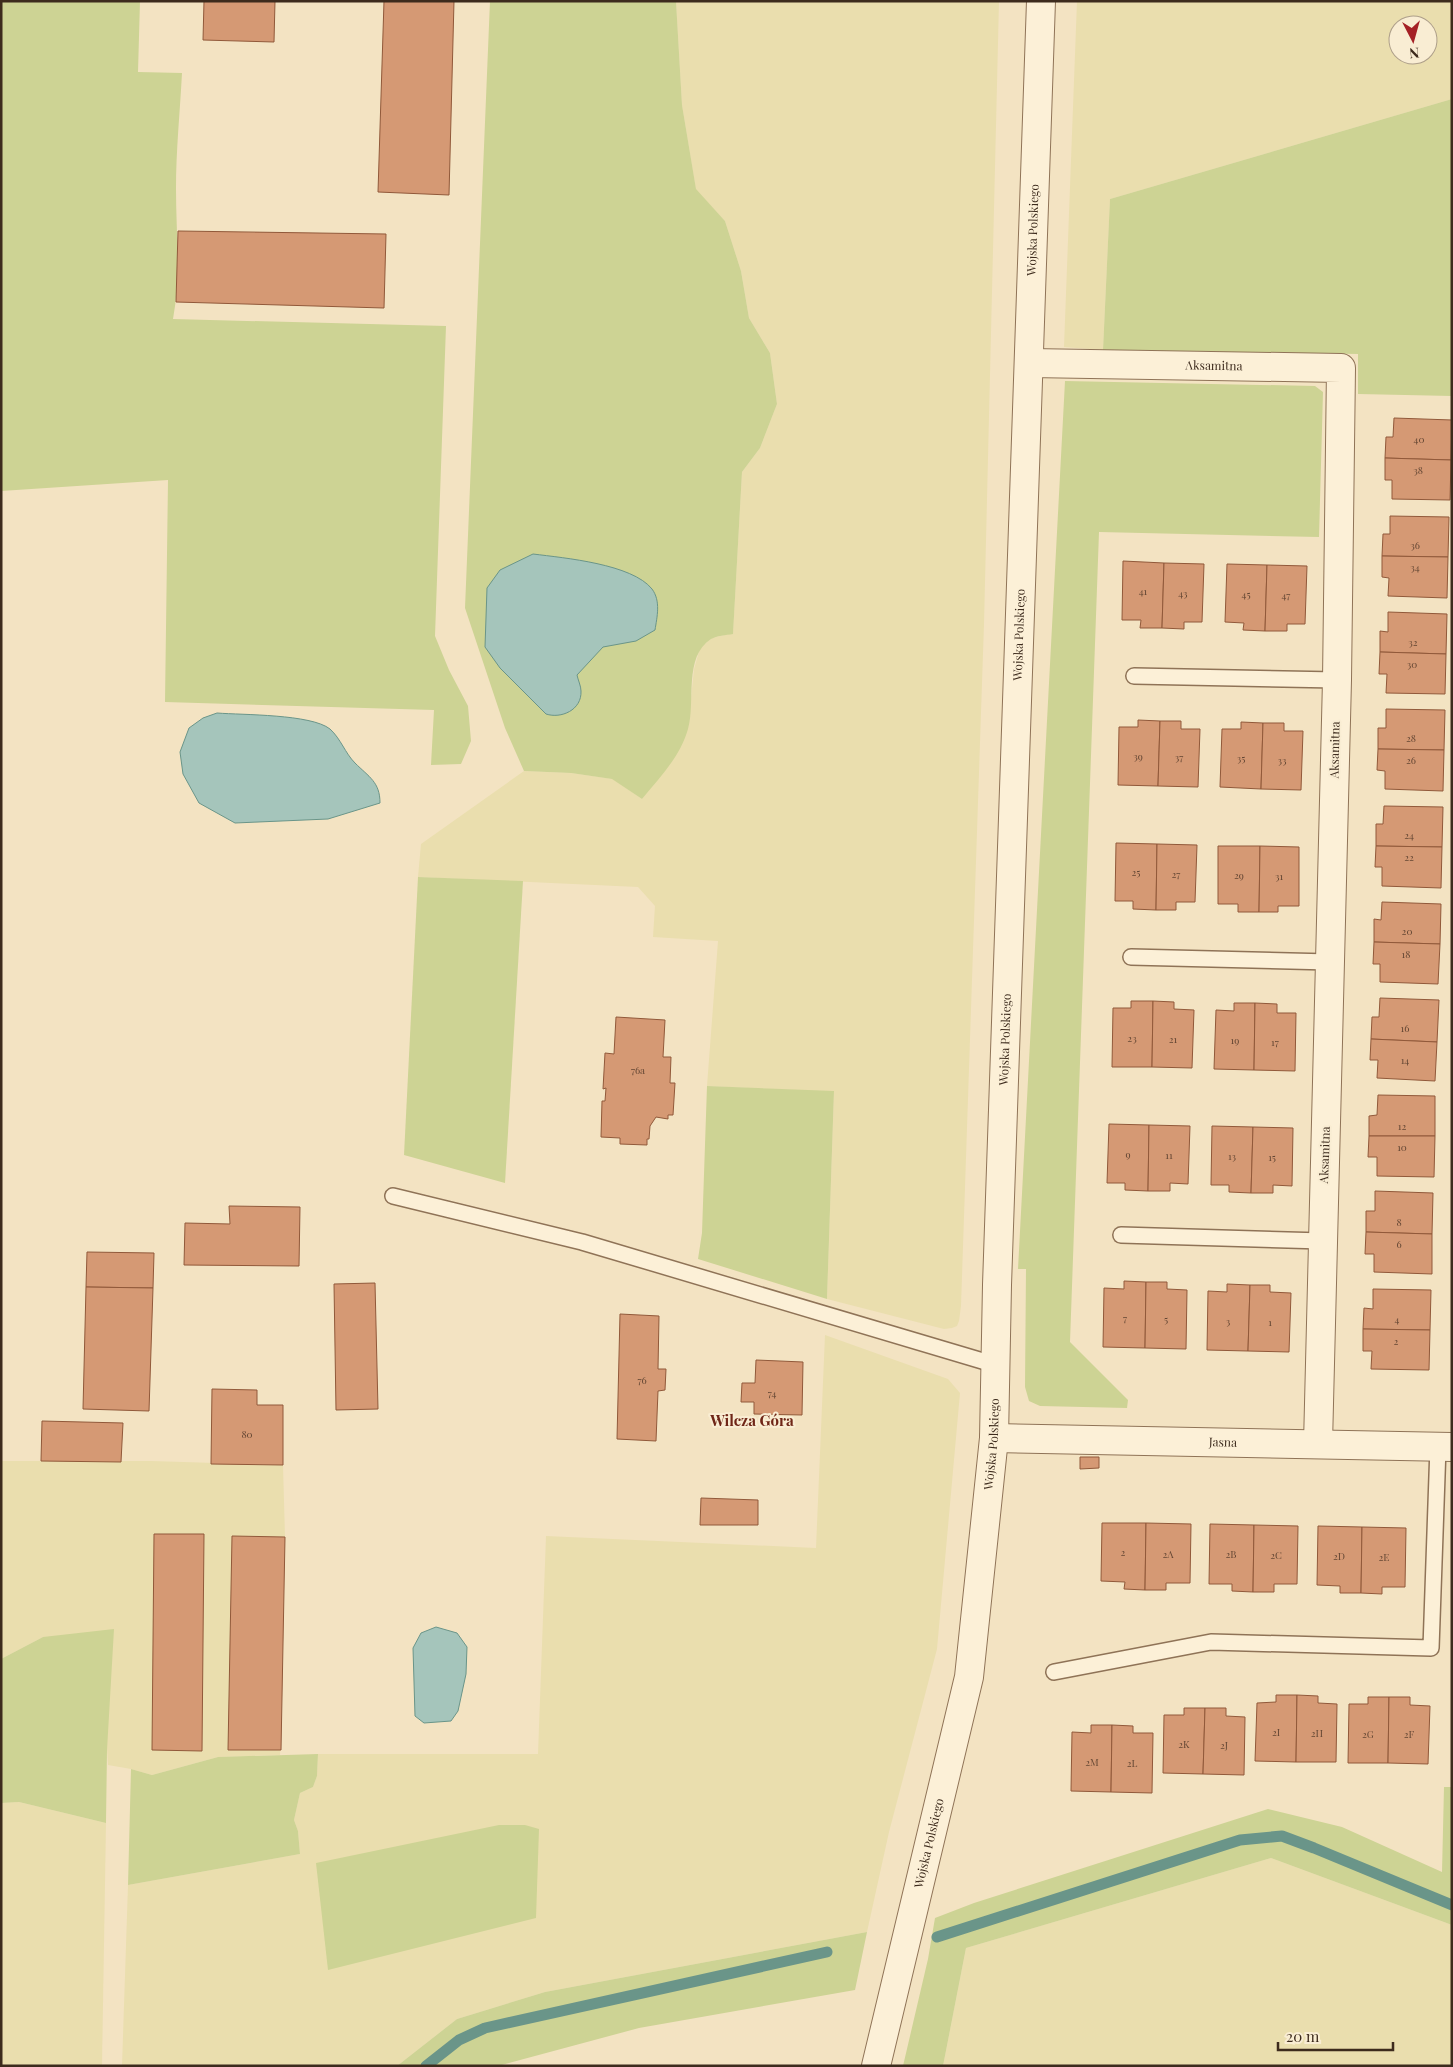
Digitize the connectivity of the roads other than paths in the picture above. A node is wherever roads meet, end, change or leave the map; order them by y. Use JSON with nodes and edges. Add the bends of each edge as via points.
{"nodes":[{"id":1,"x":1042,"y":1,"type":"edge"},
{"id":2,"x":1030,"y":363,"type":"junction"},
{"id":3,"x":1134,"y":676,"type":"dead end"},
{"id":4,"x":1337,"y":680,"type":"junction"},
{"id":5,"x":1130,"y":957,"type":"dead end"},
{"id":6,"x":1330,"y":962,"type":"junction"},
{"id":7,"x":393,"y":1196,"type":"dead end"},
{"id":8,"x":1121,"y":1235,"type":"dead end"},
{"id":9,"x":1323,"y":1241,"type":"junction"},
{"id":10,"x":996,"y":1365,"type":"junction"},
{"id":11,"x":994,"y":1438,"type":"junction"},
{"id":12,"x":1318,"y":1444,"type":"junction"},
{"id":13,"x":1445,"y":1447,"type":"edge"},
{"id":14,"x":1054,"y":1672,"type":"dead end"},
{"id":15,"x":876,"y":2066,"type":"edge"}],
"edges":[{"from":1,"to":2,"type":"street","name":"Wojska Polskiego"},
{"from":2,"to":4,"type":"street","name":"Aksamitna","via":[[1342,368]]},
{"from":2,"to":10,"type":"street","name":"Wojska Polskiego"},
{"from":3,"to":4,"type":"lane"},
{"from":4,"to":6,"type":"street","name":"Aksamitna"},
{"from":5,"to":6,"type":"lane"},
{"from":6,"to":9,"type":"street","name":"Aksamitna"},
{"from":7,"to":10,"type":"lane","via":[[582,1242]]},
{"from":8,"to":9,"type":"lane"},
{"from":9,"to":12,"type":"street","name":"Aksamitna"},
{"from":10,"to":11,"type":"street","name":"Wojska Polskiego"},
{"from":11,"to":12,"type":"street","name":"Jasna"},
{"from":11,"to":15,"type":"street","name":"Wojska Polskiego","via":[[969,1677]]},
{"from":12,"to":13,"type":"street","name":"Jasna"},
{"from":13,"to":14,"type":"lane","via":[[1431,1648],[1211,1642]]}]}
